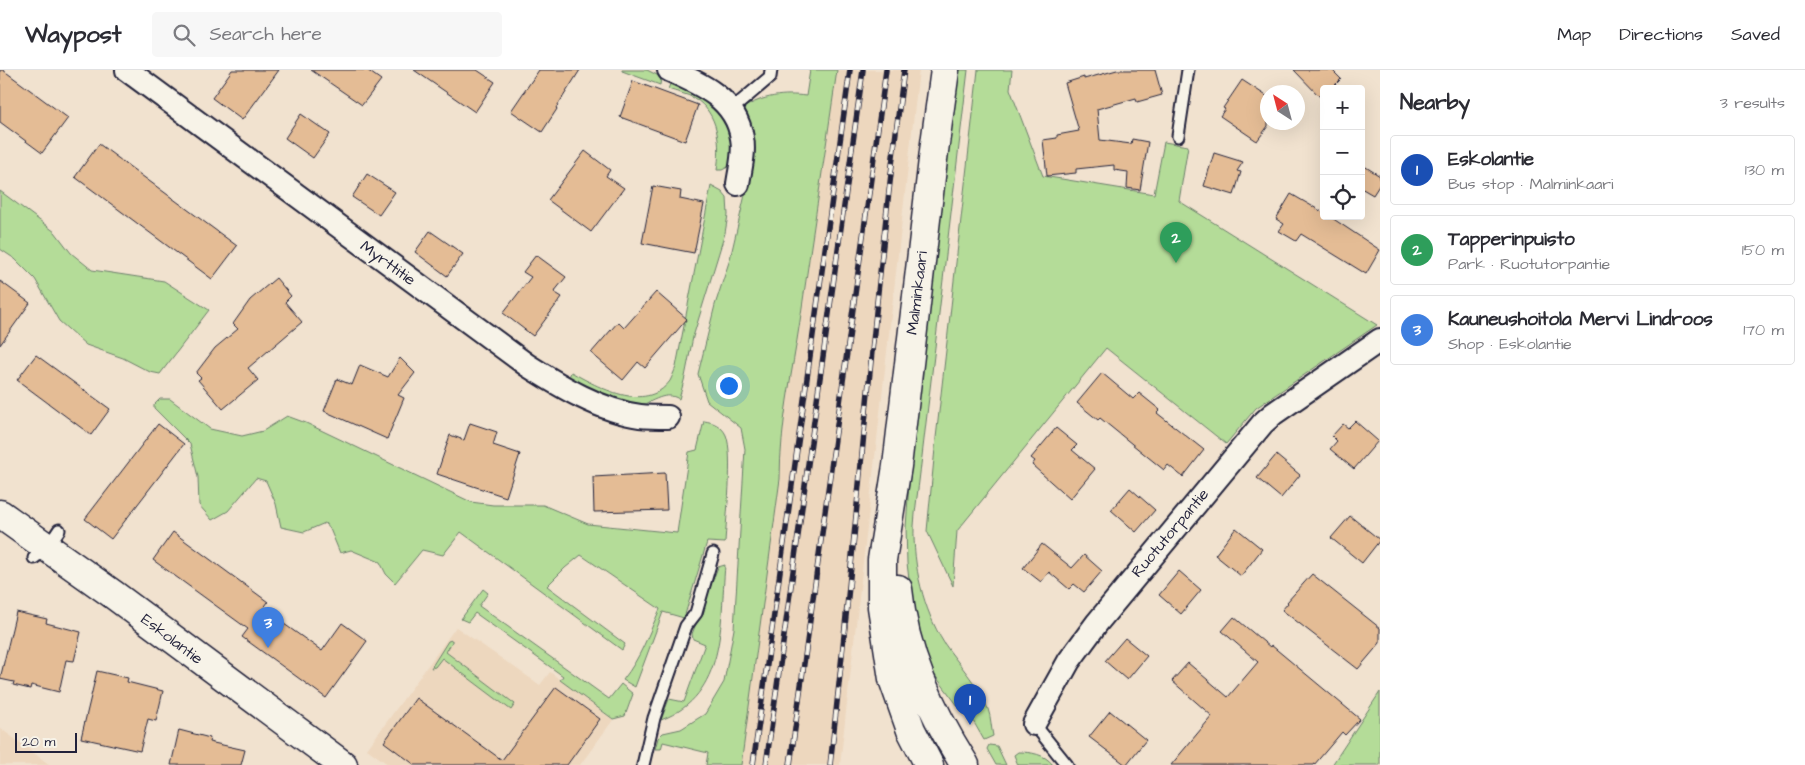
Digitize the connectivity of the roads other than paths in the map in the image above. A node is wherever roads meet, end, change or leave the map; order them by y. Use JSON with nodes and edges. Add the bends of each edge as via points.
{"nodes":[{"id":1,"x":127,"y":70,"type":"edge"},
{"id":2,"x":669,"y":70,"type":"edge"},
{"id":3,"x":771,"y":70,"type":"edge"},
{"id":4,"x":945,"y":70,"type":"edge"},
{"id":5,"x":1188,"y":70,"type":"edge"},
{"id":6,"x":731,"y":110,"type":"junction"},
{"id":7,"x":1178,"y":136,"type":"dead end"},
{"id":8,"x":738,"y":184,"type":"dead end"},
{"id":9,"x":1380,"y":340,"type":"edge"},
{"id":10,"x":668,"y":417,"type":"dead end"},
{"id":11,"x":0,"y":514,"type":"edge"},
{"id":12,"x":890,"y":515,"type":"junction"},
{"id":13,"x":714,"y":554,"type":"dead end"},
{"id":14,"x":1034,"y":724,"type":"joint"},
{"id":15,"x":343,"y":765,"type":"edge"},
{"id":16,"x":643,"y":765,"type":"edge"},
{"id":17,"x":929,"y":765,"type":"edge"},
{"id":18,"x":965,"y":765,"type":"edge"},
{"id":19,"x":1067,"y":765,"type":"edge"}],
"edges":[{"from":1,"to":10,"type":"street","name":"Myrttitie","via":[[527,365],[557,384],[614,409],[639,416]]},
{"from":2,"to":6,"type":"street","via":[[712,91]]},
{"from":3,"to":6,"type":"lane","via":[[770,76]]},
{"from":4,"to":12,"type":"main road","name":"Malminkaari"},
{"from":5,"to":7,"type":"lane"},
{"from":6,"to":8,"type":"street","via":[[742,138]]},
{"from":9,"to":14,"type":"street","name":"Ruotutorpantie","via":[[1263,423],[1097,623],[1069,661]]},
{"from":11,"to":15,"type":"main road","name":"Eskolantie"},
{"from":12,"to":17,"type":"main road","name":"Malminkaari","via":[[882,560],[886,643],[893,679]]},
{"from":12,"to":18,"type":"main road","name":"Malminkaari","via":[[906,639],[925,690]]},
{"from":13,"to":16,"type":"lane","via":[[696,613],[686,626],[654,718]]},
{"from":14,"to":19,"type":"lane","name":"Ruotutorpantie"}]}
